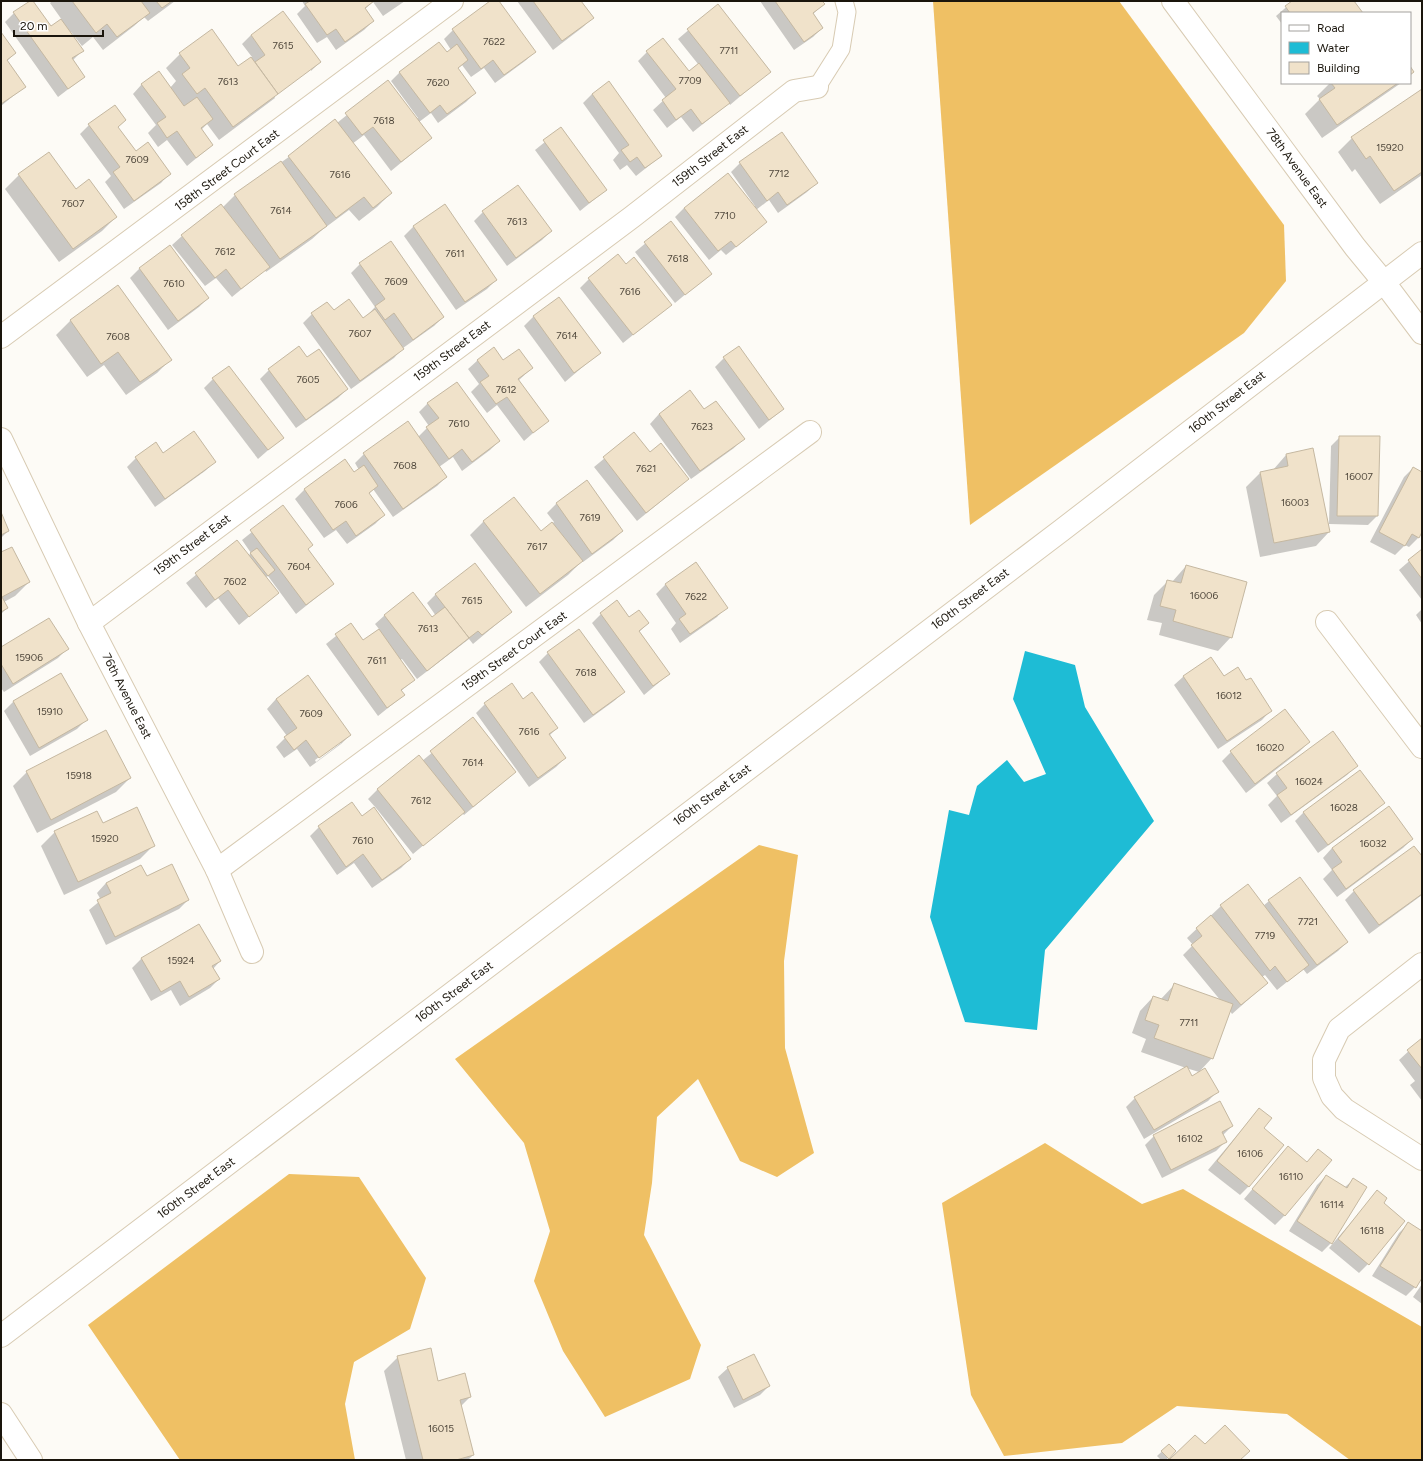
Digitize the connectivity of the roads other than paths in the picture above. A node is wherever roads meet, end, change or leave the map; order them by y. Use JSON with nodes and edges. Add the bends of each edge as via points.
{"nodes":[{"id":1,"x":452,"y":1,"type":"edge"},
{"id":2,"x":844,"y":1,"type":"edge"},
{"id":3,"x":1173,"y":1,"type":"edge"},
{"id":4,"x":817,"y":87,"type":"joint"},
{"id":5,"x":1422,"y":253,"type":"edge"},
{"id":6,"x":1383,"y":281,"type":"junction"},
{"id":7,"x":1422,"y":333,"type":"edge"},
{"id":8,"x":1,"y":337,"type":"edge"},
{"id":9,"x":810,"y":432,"type":"dead end"},
{"id":10,"x":1,"y":439,"type":"edge"},
{"id":11,"x":1326,"y":622,"type":"dead end"},
{"id":12,"x":89,"y":623,"type":"junction"},
{"id":13,"x":1422,"y":747,"type":"edge"},
{"id":14,"x":217,"y":870,"type":"junction"},
{"id":15,"x":252,"y":952,"type":"dead end"},
{"id":16,"x":1422,"y":964,"type":"edge"},
{"id":17,"x":1422,"y":1159,"type":"edge"},
{"id":18,"x":1,"y":1336,"type":"edge"},
{"id":19,"x":1,"y":1414,"type":"edge"},
{"id":20,"x":31,"y":1460,"type":"edge"}],
"edges":[{"from":1,"to":8,"type":"street","name":"158th Street Court East"},
{"from":2,"to":4,"type":"lane","via":[[847,12],[841,49]]},
{"from":3,"to":6,"type":"street","name":"78th Avenue East"},
{"from":4,"to":12,"type":"street","name":"159th Street East","via":[[794,91],[632,217]]},
{"from":5,"to":6,"type":"street","name":"160th Street East"},
{"from":6,"to":7,"type":"street","name":"78th Avenue East"},
{"from":6,"to":18,"type":"street","name":"160th Street East","via":[[1062,530]]},
{"from":9,"to":14,"type":"street","name":"159th Street Court East"},
{"from":10,"to":12,"type":"street","name":"76th Avenue East"},
{"from":11,"to":13,"type":"street"},
{"from":12,"to":14,"type":"street","name":"76th Avenue East"},
{"from":14,"to":15,"type":"street","name":"76th Avenue East"},
{"from":16,"to":17,"type":"street","via":[[1339,1029],[1324,1060],[1324,1078],[1332,1096],[1344,1109]]},
{"from":19,"to":20,"type":"street"}]}
